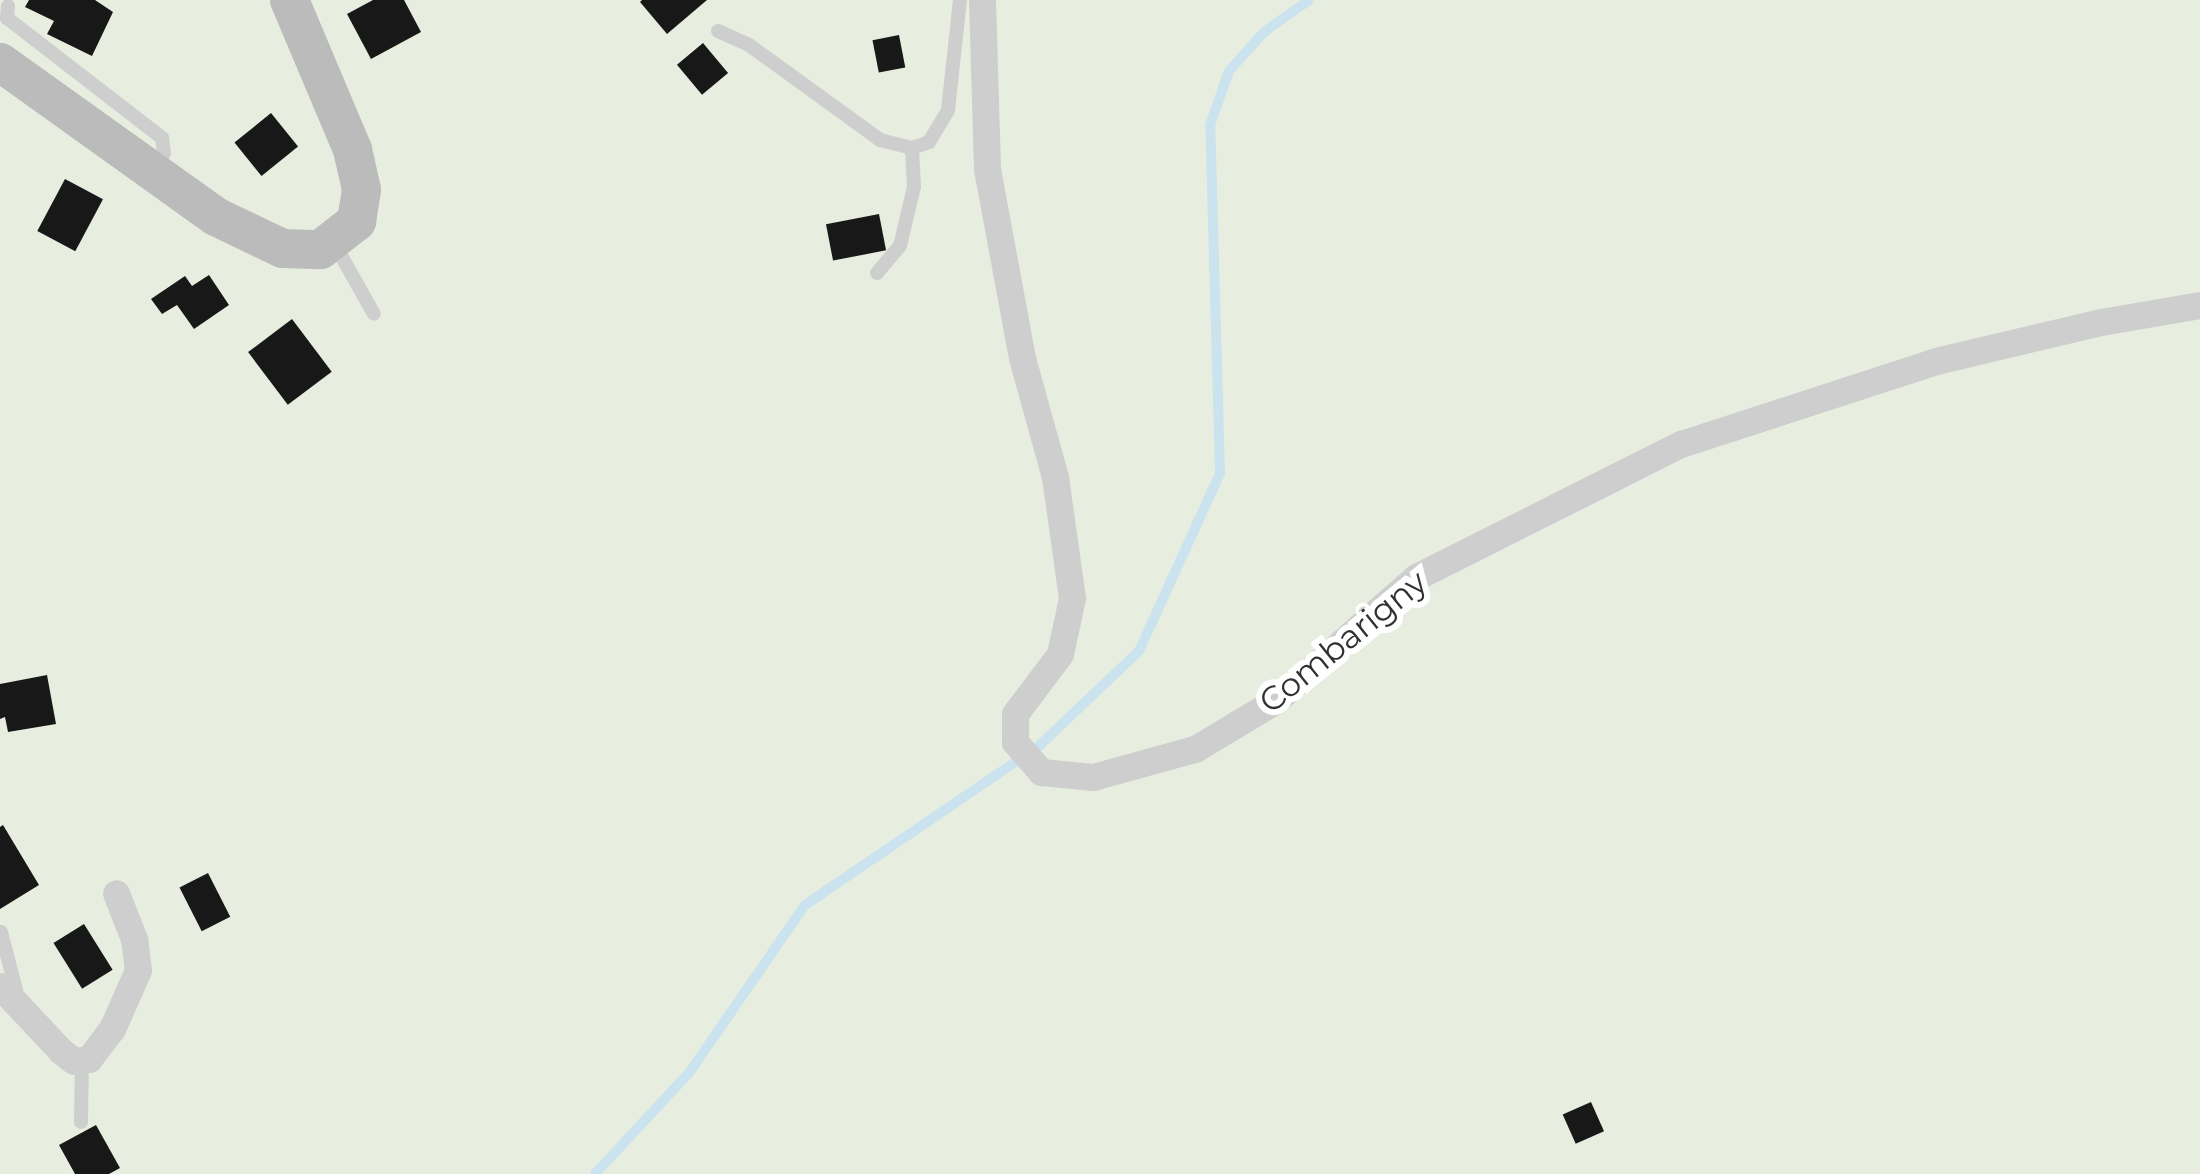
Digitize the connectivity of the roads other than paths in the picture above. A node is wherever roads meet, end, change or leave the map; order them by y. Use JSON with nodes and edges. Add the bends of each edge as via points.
{"nodes":[{"id":1,"x":289,"y":0,"type":"edge"},
{"id":2,"x":960,"y":0,"type":"edge"},
{"id":3,"x":982,"y":0,"type":"edge"},
{"id":4,"x":8,"y":6,"type":"dead end"},
{"id":5,"x":718,"y":32,"type":"dead end"},
{"id":6,"x":0,"y":62,"type":"edge"},
{"id":7,"x":912,"y":148,"type":"junction"},
{"id":8,"x":153,"y":171,"type":"junction"},
{"id":9,"x":334,"y":243,"type":"junction"},
{"id":10,"x":877,"y":272,"type":"dead end"},
{"id":11,"x":2200,"y":305,"type":"edge"},
{"id":12,"x":374,"y":314,"type":"dead end"},
{"id":13,"x":116,"y":893,"type":"dead end"},
{"id":14,"x":2,"y":932,"type":"edge"},
{"id":15,"x":5,"y":992,"type":"edge"},
{"id":16,"x":82,"y":1061,"type":"junction"},
{"id":17,"x":81,"y":1122,"type":"dead end"}],
"edges":[{"from":1,"to":9,"type":"street","via":[[358,171],[356,221]]},
{"from":2,"to":7,"type":"lane","via":[[948,110],[929,142]]},
{"from":3,"to":11,"type":"street","name":"Combarigny","via":[[987,170],[1022,358],[1055,477],[1072,598],[1060,654],[1016,714],[1015,742],[1041,772],[1094,777],[1195,749],[1275,701],[1416,577],[1681,444],[1936,361]]},
{"from":4,"to":8,"type":"lane","via":[[7,18],[162,138]]},
{"from":5,"to":7,"type":"lane","via":[[749,45],[880,140]]},
{"from":6,"to":8,"type":"street"},
{"from":7,"to":10,"type":"lane","via":[[914,187],[901,246]]},
{"from":8,"to":9,"type":"street","via":[[262,241],[301,250]]},
{"from":9,"to":12,"type":"lane"},
{"from":13,"to":16,"type":"street","via":[[138,970],[102,1046]]},
{"from":14,"to":15,"type":"lane","via":[[16,990]]},
{"from":15,"to":16,"type":"street","via":[[45,1038]]},
{"from":16,"to":17,"type":"lane"}]}
